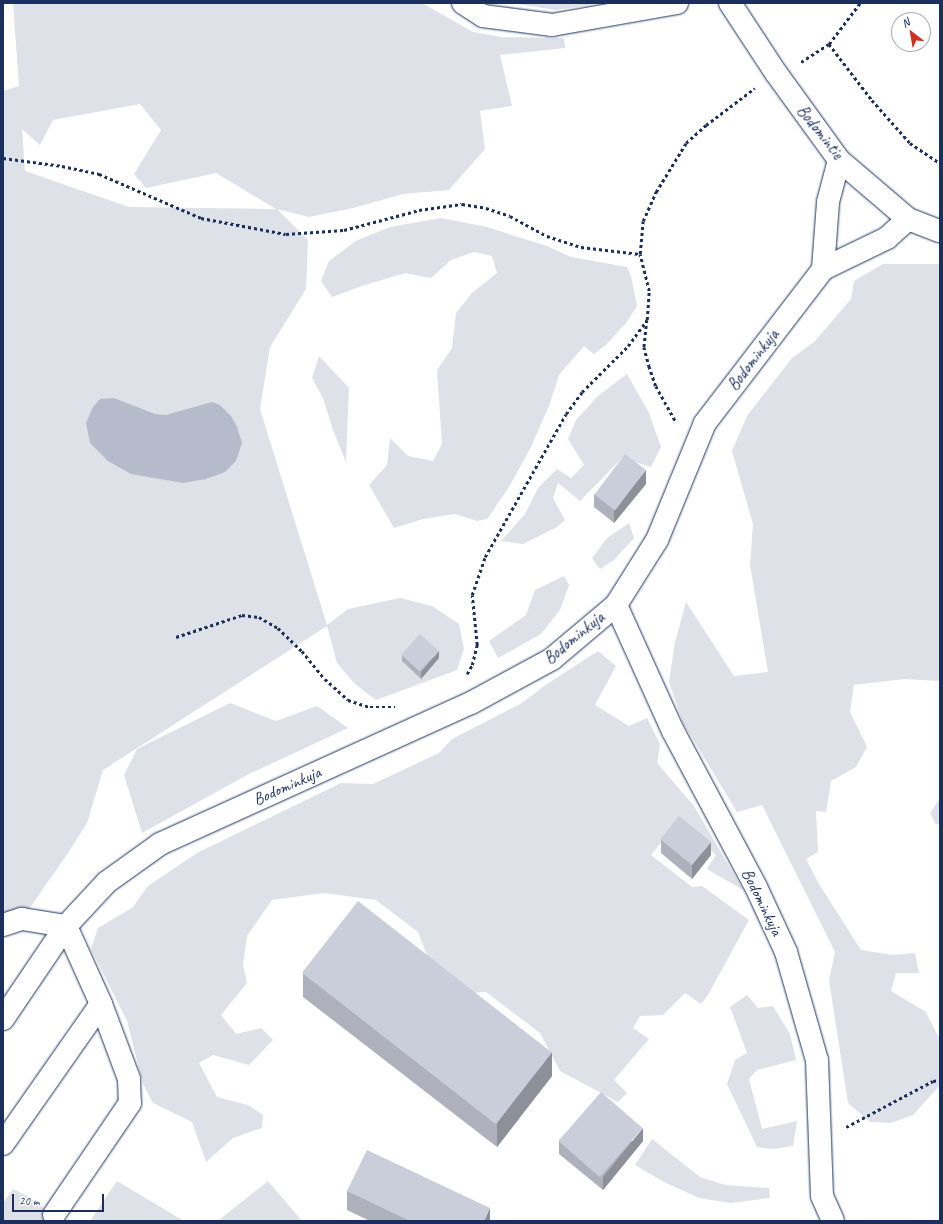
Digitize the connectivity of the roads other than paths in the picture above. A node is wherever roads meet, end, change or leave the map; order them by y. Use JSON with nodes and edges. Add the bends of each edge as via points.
{"nodes":[{"id":1,"x":463,"y":3,"type":"edge"},
{"id":2,"x":677,"y":3,"type":"edge"},
{"id":3,"x":730,"y":3,"type":"edge"},
{"id":4,"x":839,"y":160,"type":"junction"},
{"id":5,"x":908,"y":219,"type":"junction"},
{"id":6,"x":940,"y":231,"type":"edge"},
{"id":7,"x":823,"y":269,"type":"junction"},
{"id":8,"x":616,"y":605,"type":"junction"},
{"id":9,"x":3,"y":925,"type":"edge"},
{"id":10,"x":66,"y":926,"type":"junction"},
{"id":11,"x":101,"y":1004,"type":"junction"},
{"id":12,"x":3,"y":1019,"type":"edge"},
{"id":13,"x":3,"y":1144,"type":"edge"},
{"id":14,"x":54,"y":1215,"type":"dead end"},
{"id":15,"x":833,"y":1221,"type":"edge"}],
"edges":[{"from":1,"to":2,"type":"street","via":[[483,16],[552,25]]},
{"from":3,"to":4,"type":"street","name":"Bodomintie","via":[[776,73]]},
{"from":4,"to":5,"type":"street","name":"Bodomintie"},
{"from":4,"to":7,"type":"street","via":[[828,202]]},
{"from":5,"to":6,"type":"street","name":"Bodomintie"},
{"from":5,"to":7,"type":"street","name":"Bodominkuja","via":[[887,238]]},
{"from":7,"to":8,"type":"street","name":"Bodominkuja","via":[[705,423],[657,540]]},
{"from":8,"to":10,"type":"street","name":"Bodominkuja","via":[[552,659],[471,703],[160,844],[107,882]]},
{"from":8,"to":15,"type":"street","name":"Bodominkuja","via":[[673,731],[756,887],[786,952],[817,1060],[822,1196]]},
{"from":9,"to":10,"type":"street","via":[[22,919]]},
{"from":10,"to":11,"type":"street"},
{"from":10,"to":12,"type":"street","name":"Bodominkuja"},
{"from":11,"to":13,"type":"street"},
{"from":11,"to":14,"type":"street","via":[[129,1078],[130,1103]]}]}
